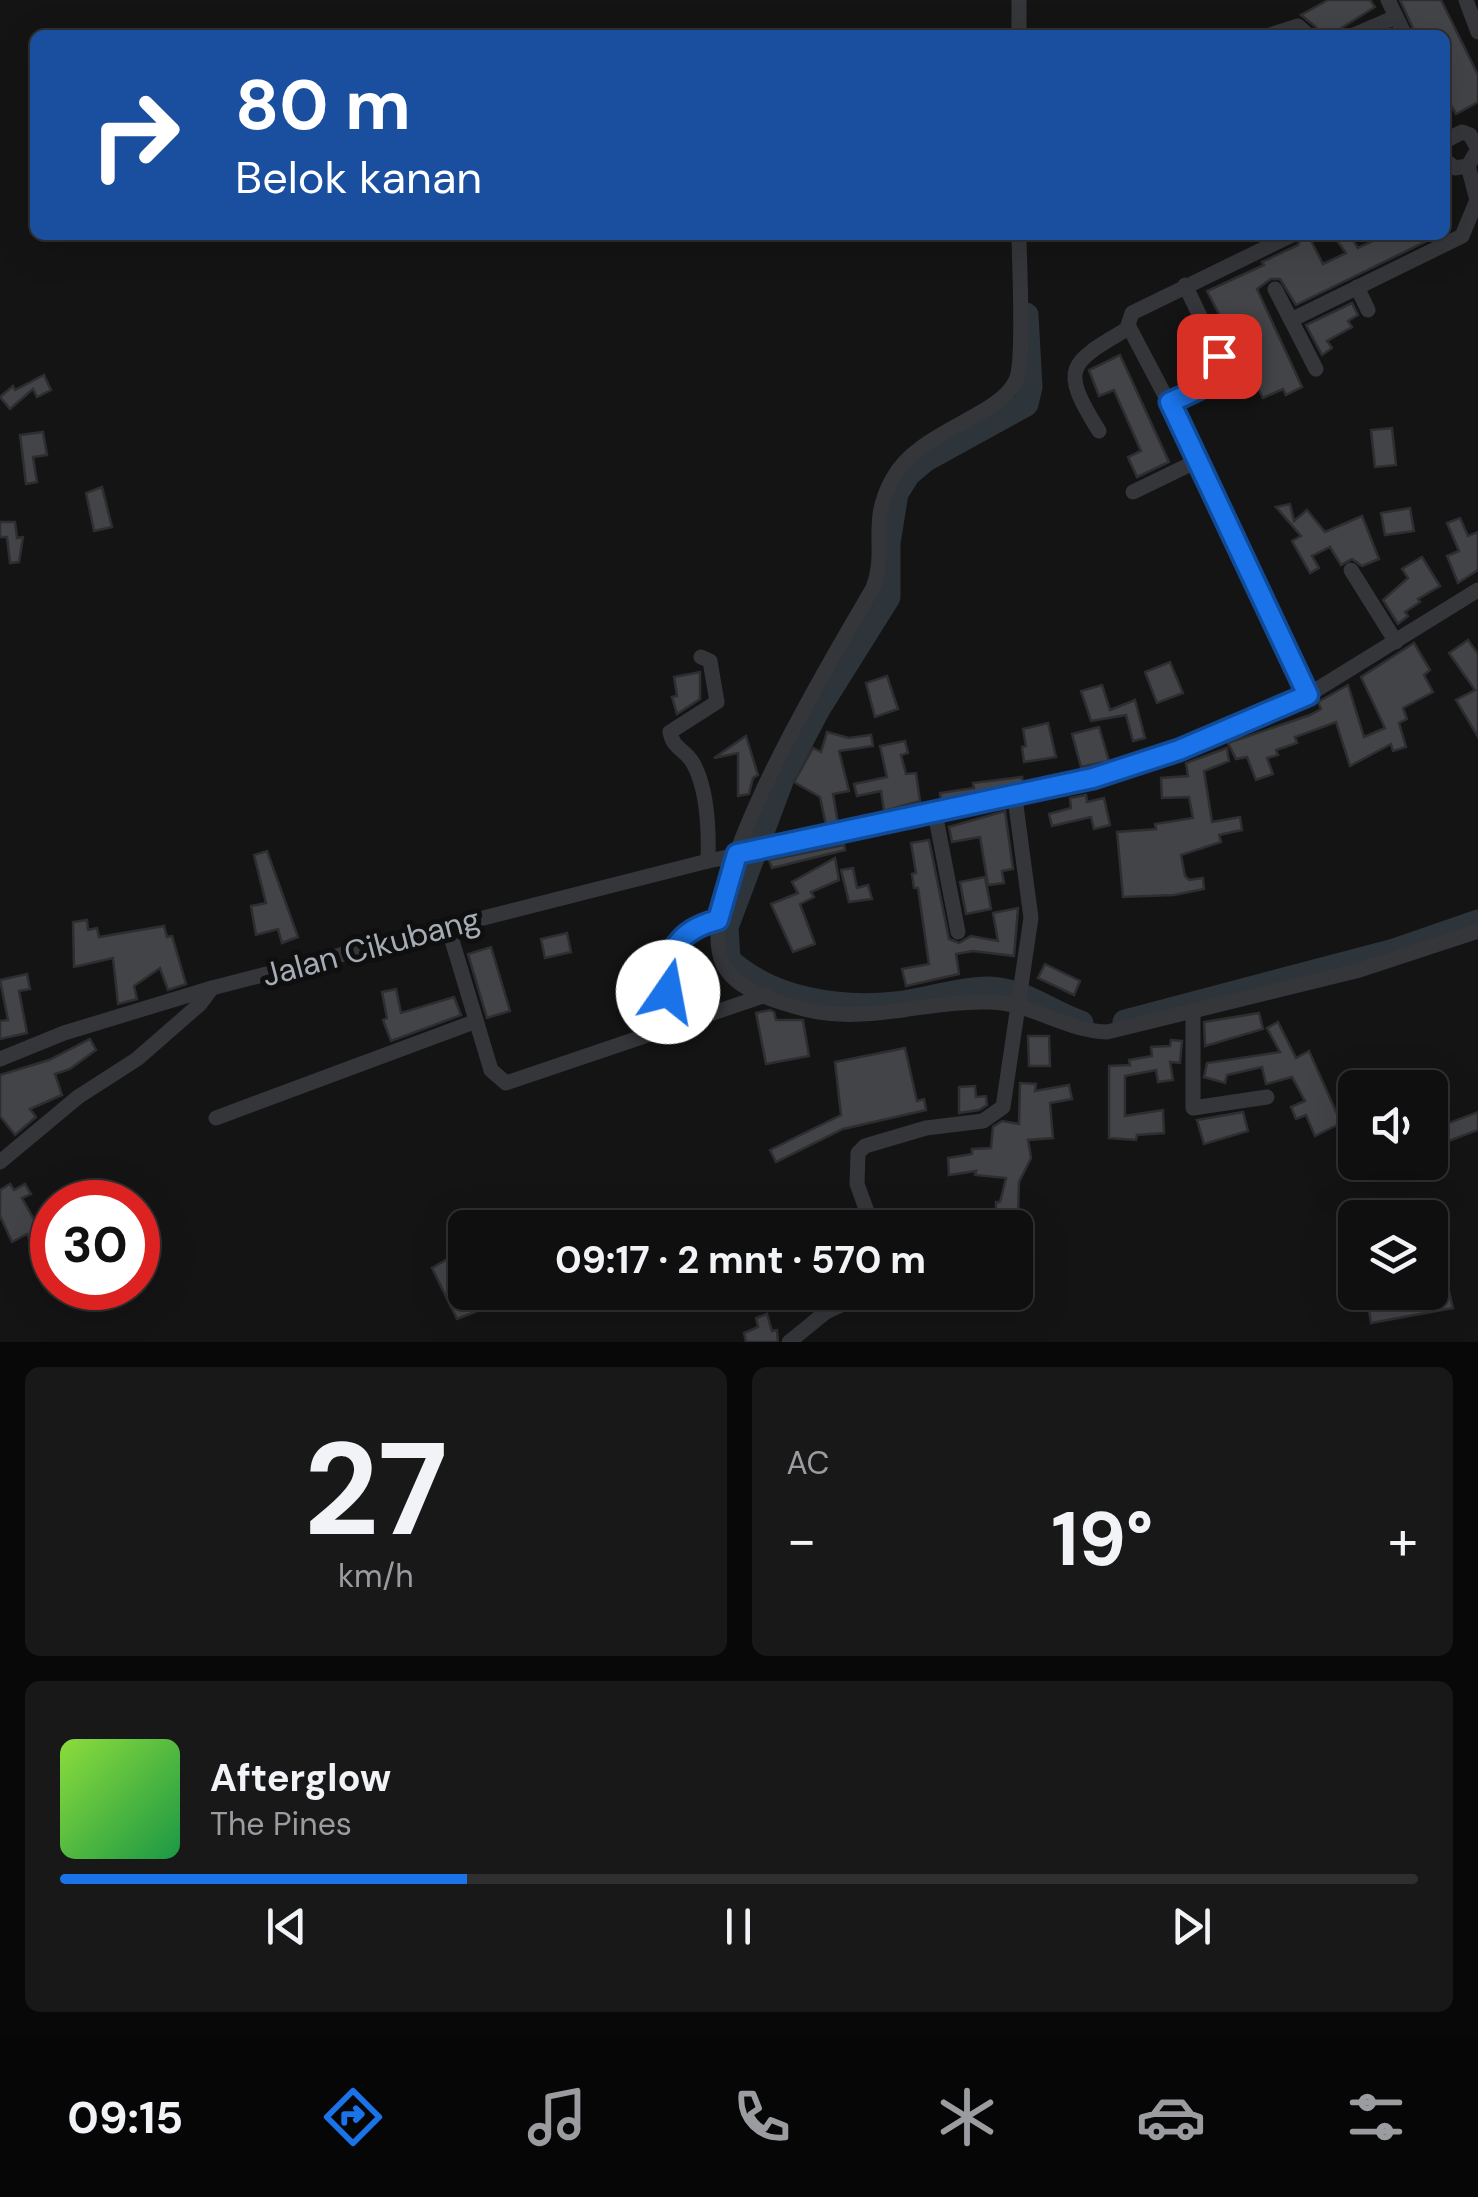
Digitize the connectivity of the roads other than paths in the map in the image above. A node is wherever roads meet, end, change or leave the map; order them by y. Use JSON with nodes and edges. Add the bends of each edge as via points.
{"nodes":[{"id":1,"x":1019,"y":0,"type":"edge"},
{"id":2,"x":1388,"y":0,"type":"edge"},
{"id":3,"x":1466,"y":0,"type":"edge"},
{"id":4,"x":1396,"y":17,"type":"junction"},
{"id":5,"x":1018,"y":30,"type":"edge"},
{"id":6,"x":1366,"y":30,"type":"edge"},
{"id":7,"x":1402,"y":30,"type":"edge"},
{"id":8,"x":1478,"y":32,"type":"edge"},
{"id":9,"x":1450,"y":137,"type":"edge"},
{"id":10,"x":1477,"y":141,"type":"edge"},
{"id":11,"x":1450,"y":164,"type":"edge"},
{"id":12,"x":1468,"y":166,"type":"junction"},
{"id":13,"x":1019,"y":240,"type":"edge"},
{"id":14,"x":1270,"y":240,"type":"edge"},
{"id":15,"x":1185,"y":285,"type":"junction"},
{"id":16,"x":1358,"y":288,"type":"junction"},
{"id":17,"x":1275,"y":289,"type":"dead end"},
{"id":18,"x":1368,"y":310,"type":"dead end"},
{"id":19,"x":1291,"y":320,"type":"junction"},
{"id":20,"x":1129,"y":328,"type":"junction"},
{"id":21,"x":1316,"y":369,"type":"dead end"},
{"id":22,"x":1170,"y":402,"type":"junction"},
{"id":23,"x":1100,"y":431,"type":"dead end"},
{"id":24,"x":1197,"y":461,"type":"junction"},
{"id":25,"x":1134,"y":492,"type":"dead end"},
{"id":26,"x":1352,"y":570,"type":"dead end"},
{"id":27,"x":1478,"y":590,"type":"edge"},
{"id":28,"x":1396,"y":642,"type":"junction"},
{"id":29,"x":701,"y":657,"type":"dead end"},
{"id":30,"x":1308,"y":695,"type":"junction"},
{"id":31,"x":1015,"y":798,"type":"junction"},
{"id":32,"x":936,"y":813,"type":"junction"},
{"id":33,"x":750,"y":851,"type":"junction"},
{"id":34,"x":708,"y":861,"type":"junction"},
{"id":35,"x":718,"y":920,"type":"junction"},
{"id":36,"x":448,"y":927,"type":"junction"},
{"id":37,"x":1478,"y":931,"type":"edge"},
{"id":38,"x":958,"y":932,"type":"dead end"},
{"id":39,"x":212,"y":988,"type":"junction"},
{"id":40,"x":766,"y":996,"type":"junction"},
{"id":41,"x":1017,"y":996,"type":"junction"},
{"id":42,"x":1192,"y":1010,"type":"junction"},
{"id":43,"x":474,"y":1022,"type":"junction"},
{"id":44,"x":682,"y":1024,"type":"junction"},
{"id":45,"x":0,"y":1059,"type":"edge"},
{"id":46,"x":1267,"y":1097,"type":"dead end"},
{"id":47,"x":216,"y":1118,"type":"dead end"},
{"id":48,"x":0,"y":1162,"type":"edge"},
{"id":49,"x":866,"y":1210,"type":"edge"},
{"id":50,"x":830,"y":1310,"type":"edge"},
{"id":51,"x":789,"y":1342,"type":"edge"}],
"edges":[{"from":1,"to":5,"type":"street"},
{"from":2,"to":4,"type":"street"},
{"from":3,"to":8,"type":"street"},
{"from":4,"to":6,"type":"street"},
{"from":4,"to":7,"type":"street"},
{"from":9,"to":10,"type":"street","via":[[1462,132]]},
{"from":10,"to":12,"type":"street","via":[[1477,156]]},
{"from":11,"to":12,"type":"street"},
{"from":12,"to":16,"type":"street","via":[[1476,210],[1462,236]]},
{"from":13,"to":33,"type":"street","via":[[1018,378],[1003,397],[918,446],[893,476],[878,511],[873,588],[778,758]]},
{"from":14,"to":15,"type":"street"},
{"from":15,"to":20,"type":"street","via":[[1132,313]]},
{"from":15,"to":22,"type":"street","via":[[1220,368],[1212,382]]},
{"from":16,"to":18,"type":"street"},
{"from":16,"to":19,"type":"street"},
{"from":17,"to":19,"type":"street"},
{"from":19,"to":21,"type":"street"},
{"from":20,"to":22,"type":"street"},
{"from":20,"to":23,"type":"street","via":[[1088,352],[1074,371],[1074,386]]},
{"from":22,"to":24,"type":"street"},
{"from":24,"to":25,"type":"street"},
{"from":24,"to":30,"type":"street"},
{"from":26,"to":28,"type":"street"},
{"from":27,"to":28,"type":"street","name":"Jalan Cikubang"},
{"from":28,"to":30,"type":"street","name":"Jalan Cikubang"},
{"from":29,"to":34,"type":"street","via":[[710,661],[717,702],[670,732],[699,781]]},
{"from":30,"to":31,"type":"street","name":"Jalan Cikubang","via":[[1139,764]]},
{"from":31,"to":32,"type":"street","name":"Jalan Cikubang"},
{"from":31,"to":41,"type":"street","via":[[1031,894]]},
{"from":32,"to":33,"type":"street","name":"Jalan Cikubang"},
{"from":32,"to":38,"type":"street"},
{"from":33,"to":34,"type":"street","name":"Jalan Cikubang"},
{"from":33,"to":35,"type":"street"},
{"from":34,"to":36,"type":"street","name":"Jalan Cikubang"},
{"from":35,"to":40,"type":"street","via":[[717,946],[730,975]]},
{"from":35,"to":44,"type":"street","via":[[687,931],[670,962],[668,992]]},
{"from":36,"to":39,"type":"street","name":"Jalan Cikubang"},
{"from":36,"to":43,"type":"street"},
{"from":37,"to":42,"type":"street","via":[[1356,971]]},
{"from":39,"to":45,"type":"street","name":"Jalan Cikubang"},
{"from":39,"to":48,"type":"street","via":[[137,1059]]},
{"from":40,"to":41,"type":"street","via":[[847,1015]]},
{"from":40,"to":44,"type":"street"},
{"from":41,"to":42,"type":"street","via":[[1097,1032]]},
{"from":41,"to":49,"type":"street","via":[[1007,1097],[999,1111],[975,1123],[897,1134],[865,1146],[858,1153],[857,1184]]},
{"from":42,"to":46,"type":"street","via":[[1193,1108]]},
{"from":43,"to":44,"type":"street","via":[[491,1070],[506,1083]]},
{"from":43,"to":47,"type":"street"},
{"from":50,"to":51,"type":"street"}]}
